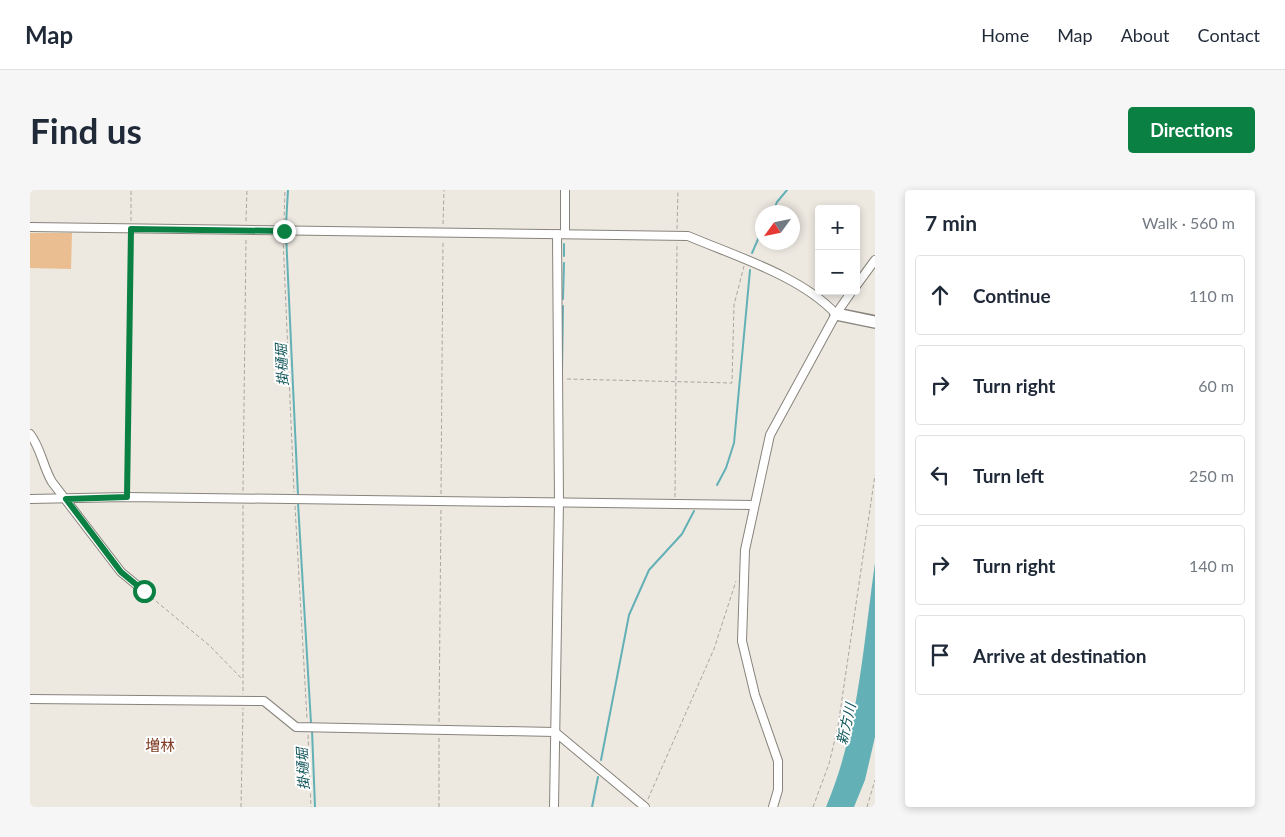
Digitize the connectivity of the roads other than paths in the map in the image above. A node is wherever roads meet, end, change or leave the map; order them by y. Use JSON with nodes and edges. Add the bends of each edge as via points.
{"nodes":[{"id":1,"x":565,"y":190,"type":"edge"},
{"id":2,"x":30,"y":227,"type":"edge"},
{"id":3,"x":560,"y":234,"type":"junction"},
{"id":4,"x":875,"y":260,"type":"edge"},
{"id":5,"x":860,"y":281,"type":"edge"},
{"id":6,"x":849,"y":295,"type":"edge"},
{"id":7,"x":836,"y":314,"type":"junction"},
{"id":8,"x":875,"y":322,"type":"edge"},
{"id":9,"x":30,"y":434,"type":"edge"},
{"id":10,"x":30,"y":499,"type":"edge"},
{"id":11,"x":66,"y":499,"type":"junction"},
{"id":12,"x":559,"y":502,"type":"junction"},
{"id":13,"x":753,"y":505,"type":"junction"},
{"id":14,"x":144,"y":591,"type":"road end"},
{"id":15,"x":30,"y":699,"type":"edge"},
{"id":16,"x":555,"y":732,"type":"junction"},
{"id":17,"x":554,"y":807,"type":"edge"},
{"id":18,"x":645,"y":807,"type":"edge"},
{"id":19,"x":773,"y":807,"type":"edge"}],
"edges":[{"from":1,"to":3,"type":"street"},
{"from":2,"to":3,"type":"street"},
{"from":3,"to":7,"type":"street","via":[[688,236],[788,279],[827,304]]},
{"from":3,"to":12,"type":"street"},
{"from":4,"to":5,"type":"street"},
{"from":6,"to":7,"type":"street"},
{"from":7,"to":8,"type":"street"},
{"from":7,"to":13,"type":"street","via":[[770,435]]},
{"from":9,"to":11,"type":"street","via":[[37,443],[46,472]]},
{"from":10,"to":11,"type":"street"},
{"from":11,"to":12,"type":"street"},
{"from":11,"to":14,"type":"street","via":[[121,572]]},
{"from":12,"to":13,"type":"street"},
{"from":12,"to":16,"type":"street"},
{"from":13,"to":19,"type":"street","via":[[744,550],[742,641],[755,695],[778,761],[778,790]]},
{"from":15,"to":16,"type":"street","via":[[264,701],[296,727]]},
{"from":16,"to":17,"type":"street"},
{"from":16,"to":18,"type":"street"}]}
